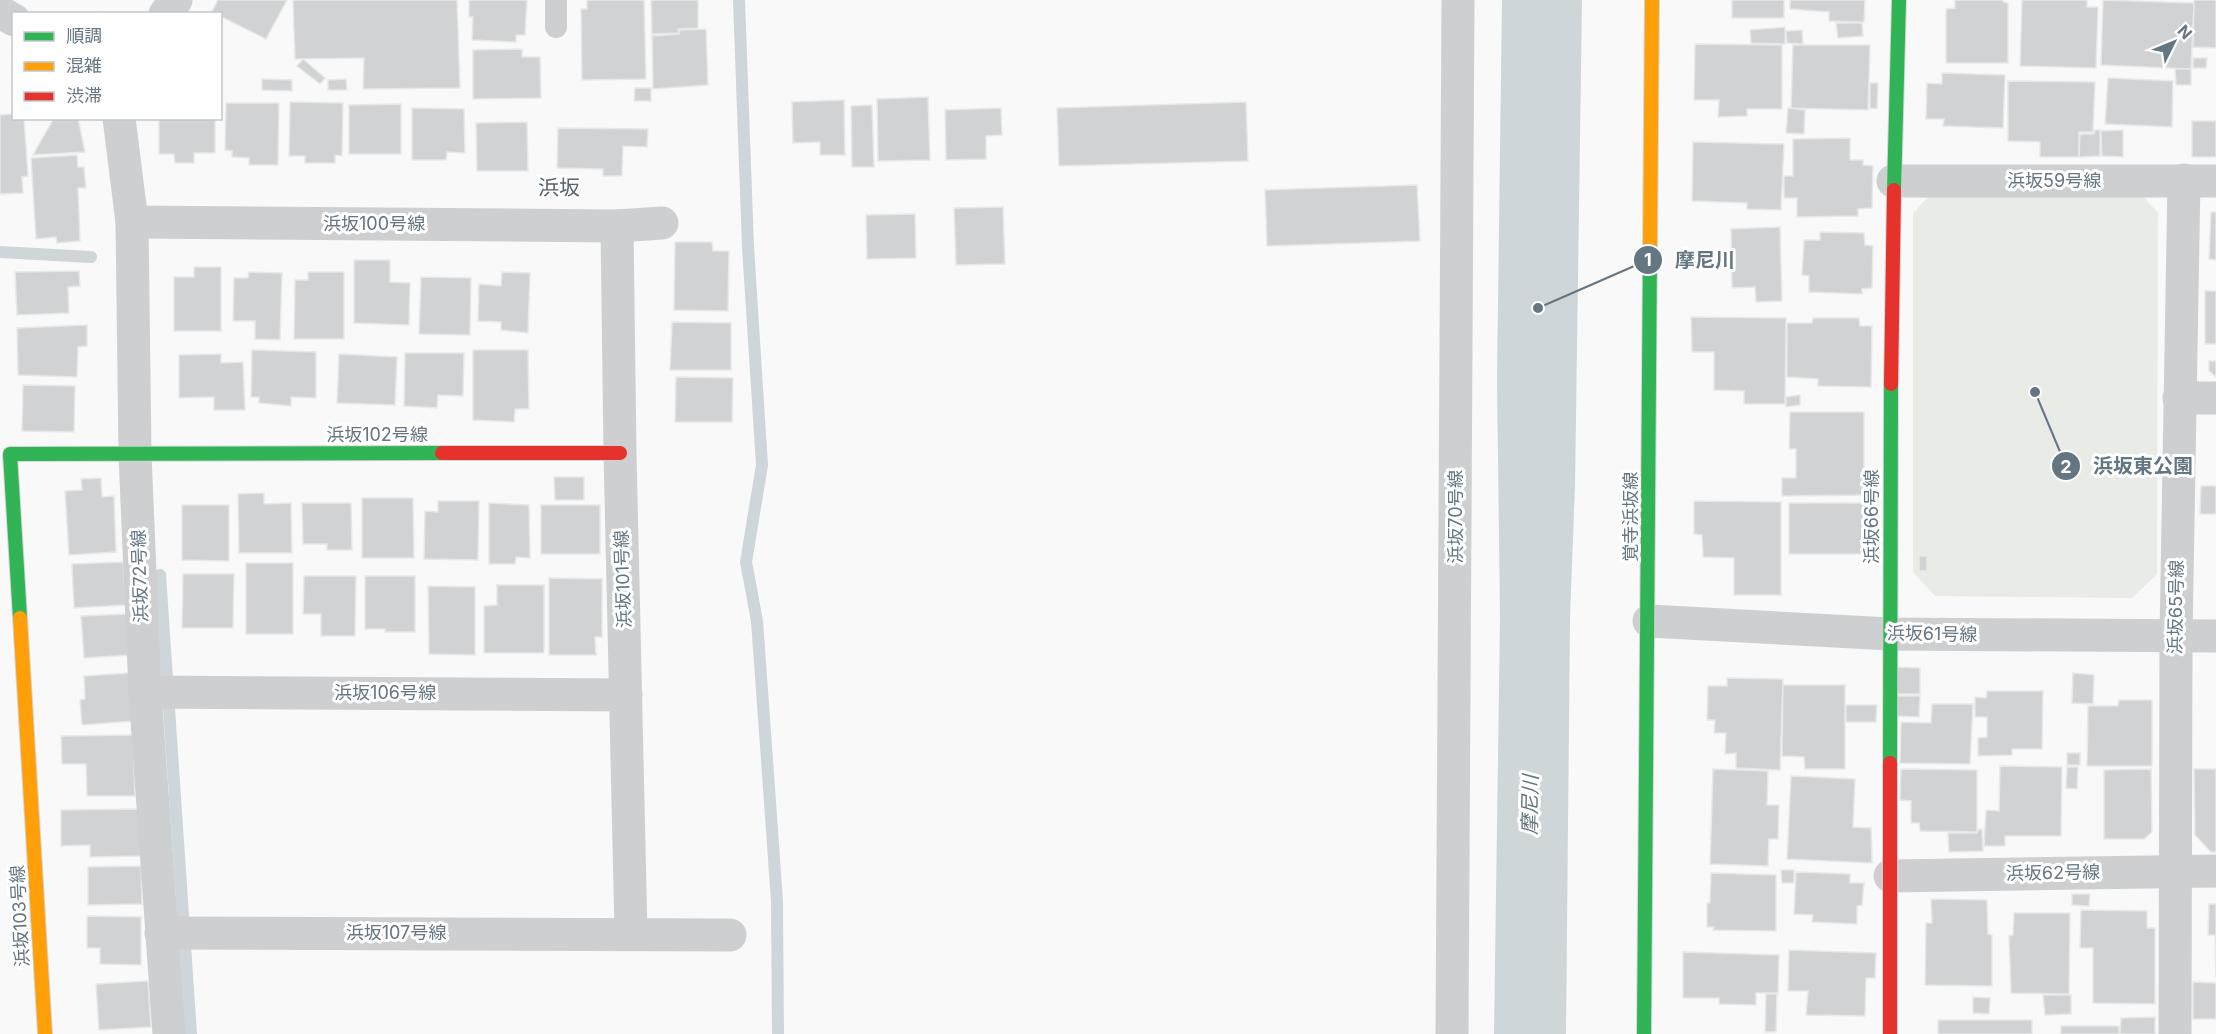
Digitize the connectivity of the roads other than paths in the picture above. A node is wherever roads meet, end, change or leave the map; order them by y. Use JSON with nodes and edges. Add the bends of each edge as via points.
{"nodes":[{"id":1,"x":176,"y":0,"type":"edge"},
{"id":2,"x":556,"y":0,"type":"edge"},
{"id":3,"x":1458,"y":0,"type":"edge"},
{"id":4,"x":1652,"y":0,"type":"edge"},
{"id":5,"x":1899,"y":0,"type":"edge"},
{"id":6,"x":167,"y":12,"type":"edge"},
{"id":7,"x":556,"y":27,"type":"dead end"},
{"id":8,"x":119,"y":120,"type":"edge"},
{"id":9,"x":2184,"y":180,"type":"junction"},
{"id":10,"x":2216,"y":180,"type":"edge"},
{"id":11,"x":1893,"y":181,"type":"junction"},
{"id":12,"x":132,"y":222,"type":"junction"},
{"id":13,"x":662,"y":223,"type":"dead end"},
{"id":14,"x":617,"y":226,"type":"junction"},
{"id":15,"x":2180,"y":398,"type":"junction"},
{"id":16,"x":2216,"y":398,"type":"edge"},
{"id":17,"x":620,"y":453,"type":"junction"},
{"id":18,"x":135,"y":454,"type":"junction"},
{"id":19,"x":1649,"y":621,"type":"junction"},
{"id":20,"x":1890,"y":633,"type":"junction"},
{"id":21,"x":2176,"y":636,"type":"junction"},
{"id":22,"x":2216,"y":636,"type":"edge"},
{"id":23,"x":145,"y":692,"type":"junction"},
{"id":24,"x":626,"y":695,"type":"junction"},
{"id":25,"x":2176,"y":870,"type":"junction"},
{"id":26,"x":2216,"y":871,"type":"edge"},
{"id":27,"x":1890,"y":876,"type":"junction"},
{"id":28,"x":161,"y":933,"type":"junction"},
{"id":29,"x":631,"y":933,"type":"junction"},
{"id":30,"x":730,"y":935,"type":"dead end"},
{"id":31,"x":45,"y":1034,"type":"edge"},
{"id":32,"x":169,"y":1034,"type":"edge"},
{"id":33,"x":1452,"y":1034,"type":"edge"},
{"id":34,"x":1644,"y":1034,"type":"edge"},
{"id":35,"x":1890,"y":1034,"type":"edge"},
{"id":36,"x":2175,"y":1034,"type":"edge"}],
"edges":[{"from":1,"to":6,"type":"street"},
{"from":2,"to":7,"type":"lane"},
{"from":3,"to":33,"type":"street","name":"浜坂70号線"},
{"from":4,"to":19,"type":"street","name":"覚寺浜坂線"},
{"from":5,"to":11,"type":"street","name":"浜坂66号線"},
{"from":8,"to":12,"type":"street","name":"浜坂72号線"},
{"from":9,"to":10,"type":"street","name":"浜坂59号線"},
{"from":9,"to":11,"type":"street","name":"浜坂59号線"},
{"from":9,"to":15,"type":"street","name":"浜坂65号線"},
{"from":11,"to":20,"type":"street","name":"浜坂66号線"},
{"from":12,"to":14,"type":"street","name":"浜坂100号線"},
{"from":12,"to":18,"type":"street","name":"浜坂72号線"},
{"from":13,"to":14,"type":"street","name":"浜坂100号線"},
{"from":14,"to":17,"type":"street","name":"浜坂101号線"},
{"from":15,"to":16,"type":"street"},
{"from":15,"to":21,"type":"street","name":"浜坂65号線"},
{"from":17,"to":18,"type":"street","name":"浜坂102号線"},
{"from":17,"to":24,"type":"street","name":"浜坂101号線"},
{"from":18,"to":23,"type":"street","name":"浜坂72号線"},
{"from":18,"to":31,"type":"street","name":"浜坂103号線","via":[[10,454]]},
{"from":19,"to":20,"type":"street","name":"浜坂61号線"},
{"from":19,"to":34,"type":"street","name":"覚寺浜坂線"},
{"from":20,"to":21,"type":"street","name":"浜坂61号線"},
{"from":20,"to":27,"type":"street","name":"浜坂66号線"},
{"from":21,"to":22,"type":"street","name":"浜坂61号線"},
{"from":21,"to":25,"type":"street","name":"浜坂65号線"},
{"from":23,"to":24,"type":"street","name":"浜坂106号線"},
{"from":23,"to":28,"type":"street","name":"浜坂72号線"},
{"from":24,"to":29,"type":"street","name":"浜坂101号線"},
{"from":25,"to":26,"type":"street","name":"浜坂62号線"},
{"from":25,"to":27,"type":"street","name":"浜坂62号線"},
{"from":25,"to":36,"type":"street","name":"浜坂65号線"},
{"from":27,"to":35,"type":"street","name":"浜坂66号線"},
{"from":28,"to":29,"type":"street","name":"浜坂107号線"},
{"from":28,"to":32,"type":"street","name":"浜坂72号線"},
{"from":29,"to":30,"type":"street","name":"浜坂107号線"}]}
